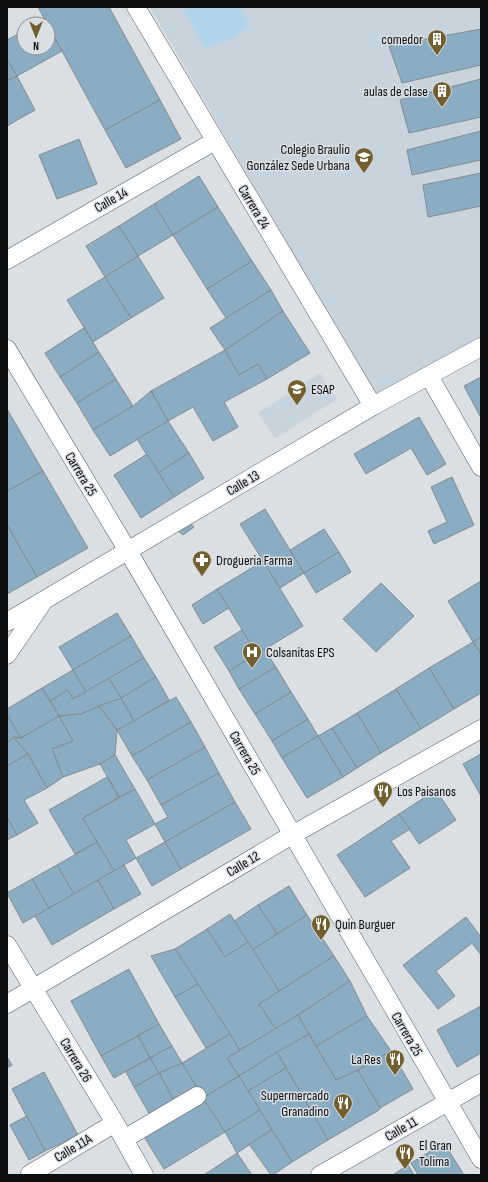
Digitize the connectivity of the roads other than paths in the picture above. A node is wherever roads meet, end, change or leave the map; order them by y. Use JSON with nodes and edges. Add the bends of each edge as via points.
{"nodes":[{"id":1,"x":136,"y":7,"type":"edge"},
{"id":2,"x":215,"y":141,"type":"junction"},
{"id":3,"x":7,"y":260,"type":"edge"},
{"id":4,"x":481,"y":347,"type":"edge"},
{"id":5,"x":7,"y":349,"type":"edge"},
{"id":6,"x":429,"y":376,"type":"junction"},
{"id":7,"x":373,"y":406,"type":"junction"},
{"id":8,"x":481,"y":467,"type":"edge"},
{"id":9,"x":128,"y":551,"type":"junction"},
{"id":10,"x":43,"y":601,"type":"junction"},
{"id":11,"x":7,"y":622,"type":"edge"},
{"id":12,"x":7,"y":656,"type":"edge"},
{"id":13,"x":481,"y":729,"type":"edge"},
{"id":14,"x":292,"y":835,"type":"junction"},
{"id":15,"x":7,"y":945,"type":"edge"},
{"id":16,"x":33,"y":989,"type":"junction"},
{"id":17,"x":7,"y":1004,"type":"edge"},
{"id":18,"x":481,"y":1083,"type":"edge"},
{"id":19,"x":197,"y":1096,"type":"dead end"},
{"id":20,"x":447,"y":1102,"type":"junction"},
{"id":21,"x":115,"y":1123,"type":"junction"},
{"id":22,"x":124,"y":1140,"type":"junction"},
{"id":23,"x":481,"y":1159,"type":"edge"},
{"id":24,"x":30,"y":1174,"type":"dead end"},
{"id":25,"x":144,"y":1175,"type":"edge"},
{"id":26,"x":320,"y":1175,"type":"edge"}],
"edges":[{"from":1,"to":2,"type":"street","name":"Carrera 24"},
{"from":2,"to":3,"type":"street","name":"Calle 14"},
{"from":2,"to":7,"type":"street","name":"Carrera 24"},
{"from":4,"to":6,"type":"street","name":"Calle 13"},
{"from":5,"to":9,"type":"street","name":"Carrera 25"},
{"from":6,"to":7,"type":"street","name":"Calle 13"},
{"from":6,"to":8,"type":"street"},
{"from":7,"to":9,"type":"street","name":"Calle 13"},
{"from":9,"to":10,"type":"street","name":"Calle 13"},
{"from":9,"to":14,"type":"street","name":"Carrera 25"},
{"from":10,"to":11,"type":"street","name":"Calle 13"},
{"from":10,"to":12,"type":"street"},
{"from":13,"to":14,"type":"street","name":"Calle 12"},
{"from":14,"to":16,"type":"street","name":"Calle 12"},
{"from":14,"to":20,"type":"street","name":"Carrera 25"},
{"from":15,"to":16,"type":"street","name":"Carrera 26"},
{"from":16,"to":17,"type":"street","name":"Calle 12"},
{"from":16,"to":21,"type":"street","name":"Carrera 26"},
{"from":18,"to":20,"type":"street","name":"Calle 11"},
{"from":19,"to":22,"type":"street"},
{"from":20,"to":23,"type":"street","name":"Carrera 25"},
{"from":20,"to":26,"type":"street","name":"Calle 11"},
{"from":21,"to":22,"type":"street","name":"Carrera 26"},
{"from":21,"to":24,"type":"street","name":"Calle 11A"},
{"from":22,"to":25,"type":"street","name":"Carrera 26"}]}
